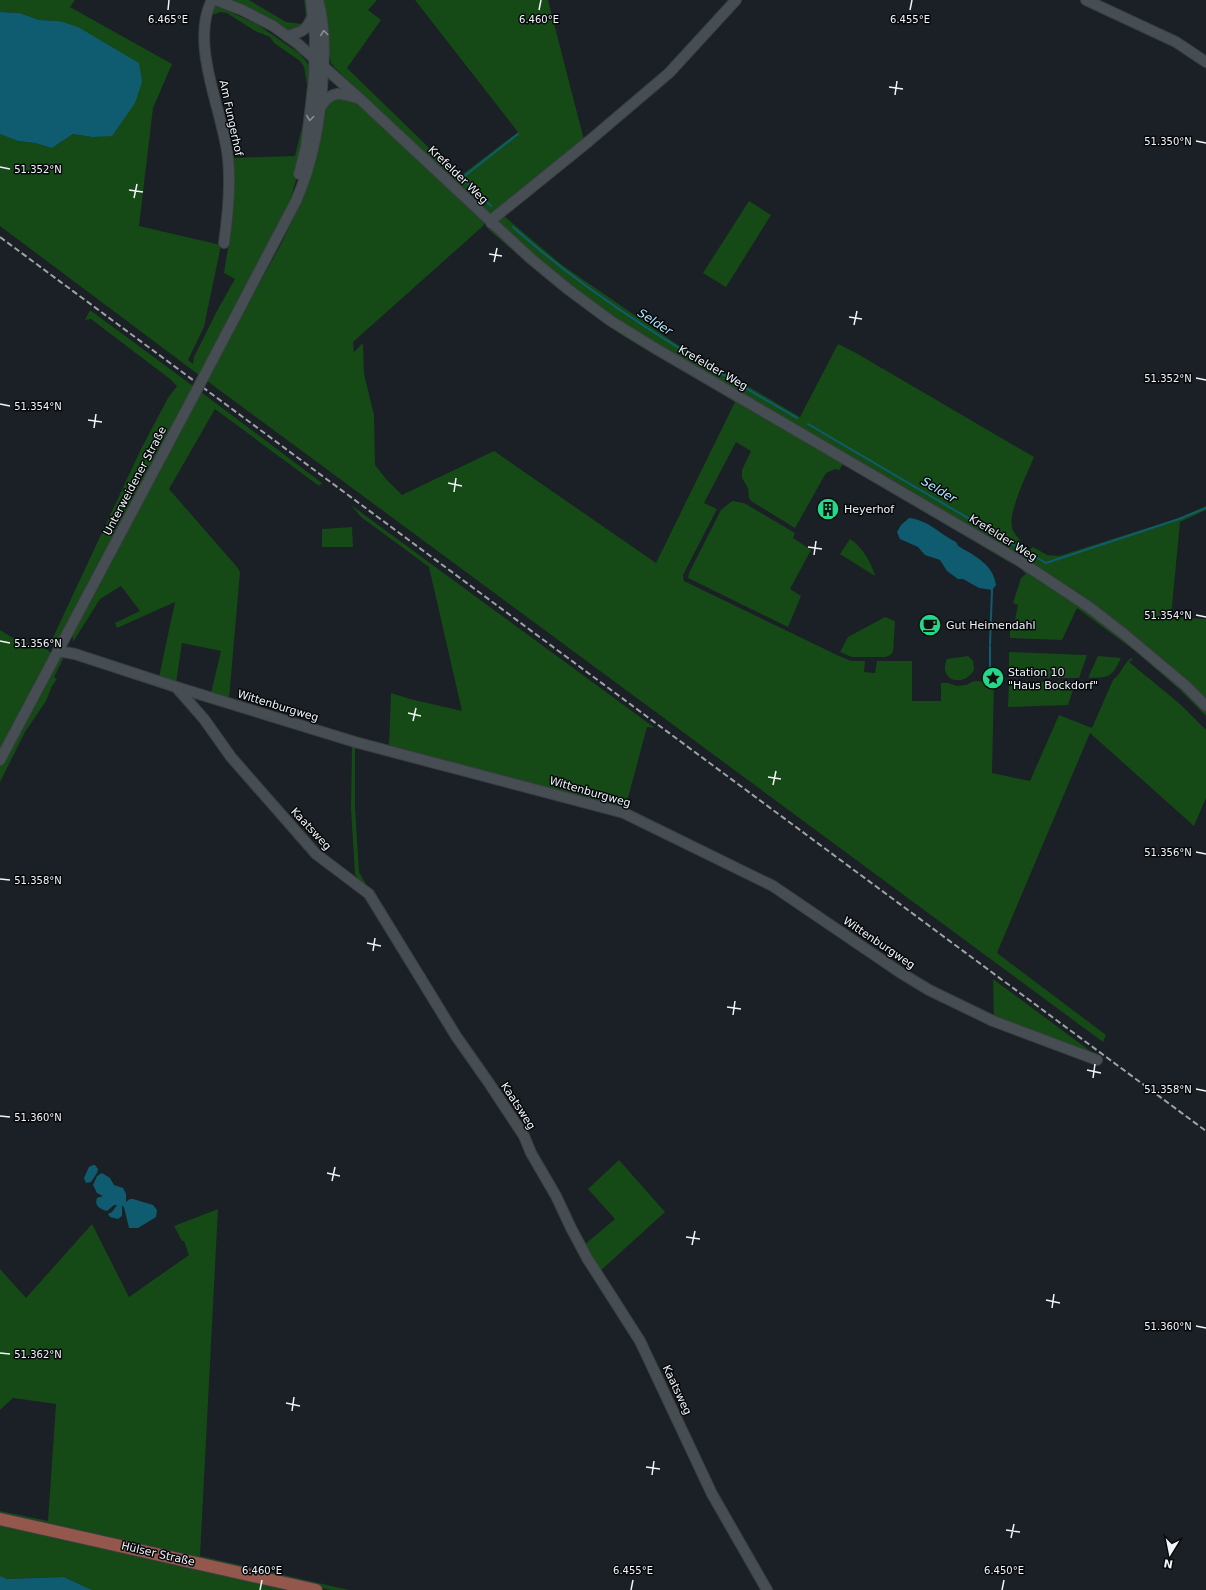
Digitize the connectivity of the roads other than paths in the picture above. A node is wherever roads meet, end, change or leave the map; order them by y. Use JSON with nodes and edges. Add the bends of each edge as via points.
{"nodes":[{"id":1,"x":212,"y":0,"type":"edge"},
{"id":2,"x":216,"y":0,"type":"edge"},
{"id":3,"x":311,"y":0,"type":"edge"},
{"id":4,"x":318,"y":0,"type":"edge"},
{"id":5,"x":736,"y":0,"type":"edge"},
{"id":6,"x":1086,"y":0,"type":"edge"},
{"id":7,"x":313,"y":16,"type":"junction"},
{"id":8,"x":288,"y":36,"type":"junction"},
{"id":9,"x":315,"y":58,"type":"junction"},
{"id":10,"x":1206,"y":62,"type":"edge"},
{"id":11,"x":324,"y":66,"type":"junction"},
{"id":12,"x":360,"y":99,"type":"junction"},
{"id":13,"x":322,"y":105,"type":"junction"},
{"id":14,"x":289,"y":213,"type":"junction"},
{"id":15,"x":491,"y":223,"type":"junction"},
{"id":16,"x":224,"y":243,"type":"dead end"},
{"id":17,"x":58,"y":651,"type":"junction"},
{"id":18,"x":176,"y":687,"type":"junction"},
{"id":19,"x":1206,"y":706,"type":"edge"},
{"id":20,"x":0,"y":760,"type":"edge"},
{"id":21,"x":1097,"y":1060,"type":"dead end"},
{"id":22,"x":0,"y":1519,"type":"edge"},
{"id":23,"x":316,"y":1590,"type":"edge"},
{"id":24,"x":767,"y":1590,"type":"edge"}],
"edges":[{"from":1,"to":16,"type":"street","name":"Am Fungerhof","via":[[206,17],[205,52],[228,158],[230,199]]},
{"from":2,"to":8,"type":"street","name":"Krefelder Weg","via":[[242,10]]},
{"from":3,"to":7,"type":"street","name":"Unterweidener Straße"},
{"from":11,"to":4,"type":"street","name":"Unterweidener Straße","one_way":true,"via":[[325,37]]},
{"from":5,"to":15,"type":"street","via":[[669,73],[495,217]]},
{"from":6,"to":10,"type":"street","via":[[1176,42]]},
{"from":7,"to":8,"type":"street","via":[[303,32]]},
{"from":7,"to":9,"type":"street","name":"Unterweidener Straße"},
{"from":8,"to":9,"type":"street","name":"Krefelder Weg"},
{"from":9,"to":11,"type":"street","name":"Krefelder Weg"},
{"from":9,"to":14,"type":"street","name":"Unterweidener Straße","one_way":true,"via":[[306,148]]},
{"from":11,"to":12,"type":"street","name":"Krefelder Weg"},
{"from":11,"to":13,"type":"street","name":"Unterweidener Straße"},
{"from":12,"to":13,"type":"street","via":[[338,93],[329,97]]},
{"from":12,"to":15,"type":"street","name":"Krefelder Weg"},
{"from":13,"to":14,"type":"street","name":"Unterweidener Straße","via":[[310,160],[301,189]]},
{"from":14,"to":17,"type":"street","name":"Unterweidener Straße","bridge":true},
{"from":15,"to":19,"type":"street","name":"Krefelder Weg","via":[[563,286],[611,321],[977,535],[1088,607],[1148,654]]},
{"from":17,"to":18,"type":"street","name":"Wittenburgweg","via":[[75,654]]},
{"from":17,"to":20,"type":"street","name":"Unterweidener Straße"},
{"from":18,"to":21,"type":"street","name":"Wittenburgweg","via":[[356,742],[624,813],[773,886],[929,990],[993,1021]]},
{"from":18,"to":24,"type":"street","name":"Kaatsweg","via":[[204,719],[231,757],[316,854],[369,894],[456,1036],[524,1136],[587,1258],[640,1340],[712,1494]]},
{"from":22,"to":23,"type":"main road","name":"Hülser Straße"}]}
